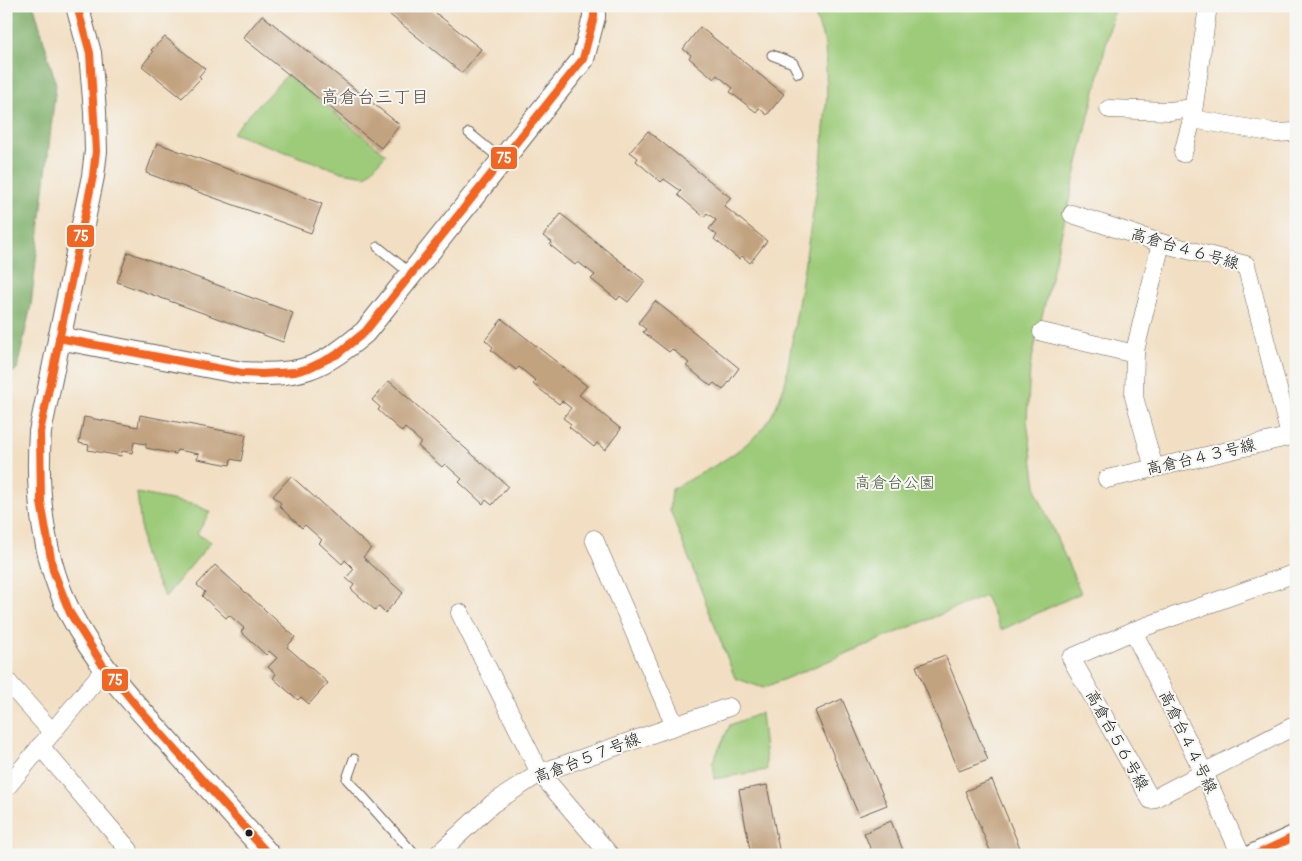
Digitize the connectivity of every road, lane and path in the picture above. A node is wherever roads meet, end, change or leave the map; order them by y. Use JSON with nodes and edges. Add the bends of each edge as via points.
{"nodes":[{"id":1,"x":77,"y":6,"type":"edge"},
{"id":2,"x":594,"y":6,"type":"edge"},
{"id":3,"x":1208,"y":6,"type":"edge"},
{"id":4,"x":772,"y":55,"type":"dead end"},
{"id":5,"x":798,"y":73,"type":"dead end"},
{"id":6,"x":1109,"y":109,"type":"dead end"},
{"id":7,"x":1192,"y":114,"type":"junction"},
{"id":8,"x":1296,"y":132,"type":"edge"},
{"id":9,"x":469,"y":133,"type":"dead end"},
{"id":10,"x":1183,"y":153,"type":"dead end"},
{"id":11,"x":502,"y":160,"type":"junction"},
{"id":12,"x":1072,"y":214,"type":"dead end"},
{"id":13,"x":1162,"y":243,"type":"junction"},
{"id":14,"x":378,"y":247,"type":"dead end"},
{"id":15,"x":411,"y":274,"type":"junction"},
{"id":16,"x":1042,"y":332,"type":"dead end"},
{"id":17,"x":59,"y":338,"type":"junction"},
{"id":18,"x":1135,"y":354,"type":"junction"},
{"id":19,"x":1293,"y":435,"type":"edge"},
{"id":20,"x":1154,"y":468,"type":"junction"},
{"id":21,"x":1106,"y":478,"type":"dead end"},
{"id":22,"x":594,"y":539,"type":"dead end"},
{"id":23,"x":1296,"y":573,"type":"edge"},
{"id":24,"x":460,"y":613,"type":"dead end"},
{"id":25,"x":1133,"y":631,"type":"junction"},
{"id":26,"x":104,"y":670,"type":"junction"},
{"id":27,"x":6,"y":680,"type":"edge"},
{"id":28,"x":729,"y":707,"type":"dead end"},
{"id":29,"x":1296,"y":725,"type":"edge"},
{"id":30,"x":675,"y":726,"type":"junction"},
{"id":31,"x":52,"y":732,"type":"junction"},
{"id":32,"x":40,"y":746,"type":"junction"},
{"id":33,"x":354,"y":759,"type":"dead end"},
{"id":34,"x":540,"y":773,"type":"junction"},
{"id":35,"x":1204,"y":773,"type":"junction"},
{"id":36,"x":6,"y":788,"type":"edge"},
{"id":37,"x":1296,"y":836,"type":"edge"},
{"id":38,"x":125,"y":855,"type":"edge"},
{"id":39,"x":269,"y":855,"type":"edge"},
{"id":40,"x":415,"y":855,"type":"edge"},
{"id":41,"x":437,"y":855,"type":"edge"},
{"id":42,"x":610,"y":855,"type":"edge"},
{"id":43,"x":1241,"y":855,"type":"edge"},
{"id":44,"x":1254,"y":855,"type":"edge"}],
"edges":[{"from":1,"to":17,"type":"street","via":[[90,53],[96,151]]},
{"from":2,"to":11,"type":"street","via":[[583,60]]},
{"from":3,"to":7,"type":"street"},
{"from":4,"to":5,"type":"lane","via":[[793,63]]},
{"from":6,"to":7,"type":"street"},
{"from":7,"to":8,"type":"street","via":[[1276,133]]},
{"from":7,"to":10,"type":"street"},
{"from":9,"to":11,"type":"lane"},
{"from":11,"to":15,"type":"street"},
{"from":12,"to":13,"type":"street","name":"高倉台４６号線"},
{"from":13,"to":18,"type":"street"},
{"from":13,"to":19,"type":"street","name":"高倉台４６号線","via":[[1246,265]]},
{"from":14,"to":15,"type":"lane"},
{"from":15,"to":17,"type":"street","via":[[365,332],[336,356],[306,370],[268,375],[242,373]]},
{"from":16,"to":18,"type":"street"},
{"from":17,"to":26,"type":"street","via":[[40,432],[40,506],[49,551],[70,612]]},
{"from":18,"to":20,"type":"street","via":[[1134,397]]},
{"from":19,"to":20,"type":"street","name":"高倉台４３号線"},
{"from":20,"to":21,"type":"street","name":"高倉台４３号線"},
{"from":22,"to":30,"type":"street"},
{"from":23,"to":25,"type":"street"},
{"from":24,"to":34,"type":"street"},
{"from":25,"to":35,"type":"street","name":"高倉台４４号線"},
{"from":25,"to":35,"type":"street","name":"高倉台５６号線","via":[[1071,658],[1151,800]]},
{"from":26,"to":31,"type":"street"},
{"from":26,"to":39,"type":"street"},
{"from":27,"to":31,"type":"street"},
{"from":28,"to":30,"type":"street","name":"高倉台５７号線"},
{"from":29,"to":35,"type":"street"},
{"from":30,"to":34,"type":"street","name":"高倉台５７号線"},
{"from":31,"to":32,"type":"street"},
{"from":32,"to":36,"type":"street"},
{"from":32,"to":38,"type":"street","via":[[129,850]]},
{"from":33,"to":40,"type":"lane","via":[[347,779]]},
{"from":34,"to":41,"type":"street","name":"高倉台５７号線","via":[[492,804]]},
{"from":34,"to":42,"type":"street"},
{"from":35,"to":43,"type":"street","name":"高倉台４４号線"},
{"from":37,"to":44,"type":"street"}]}
